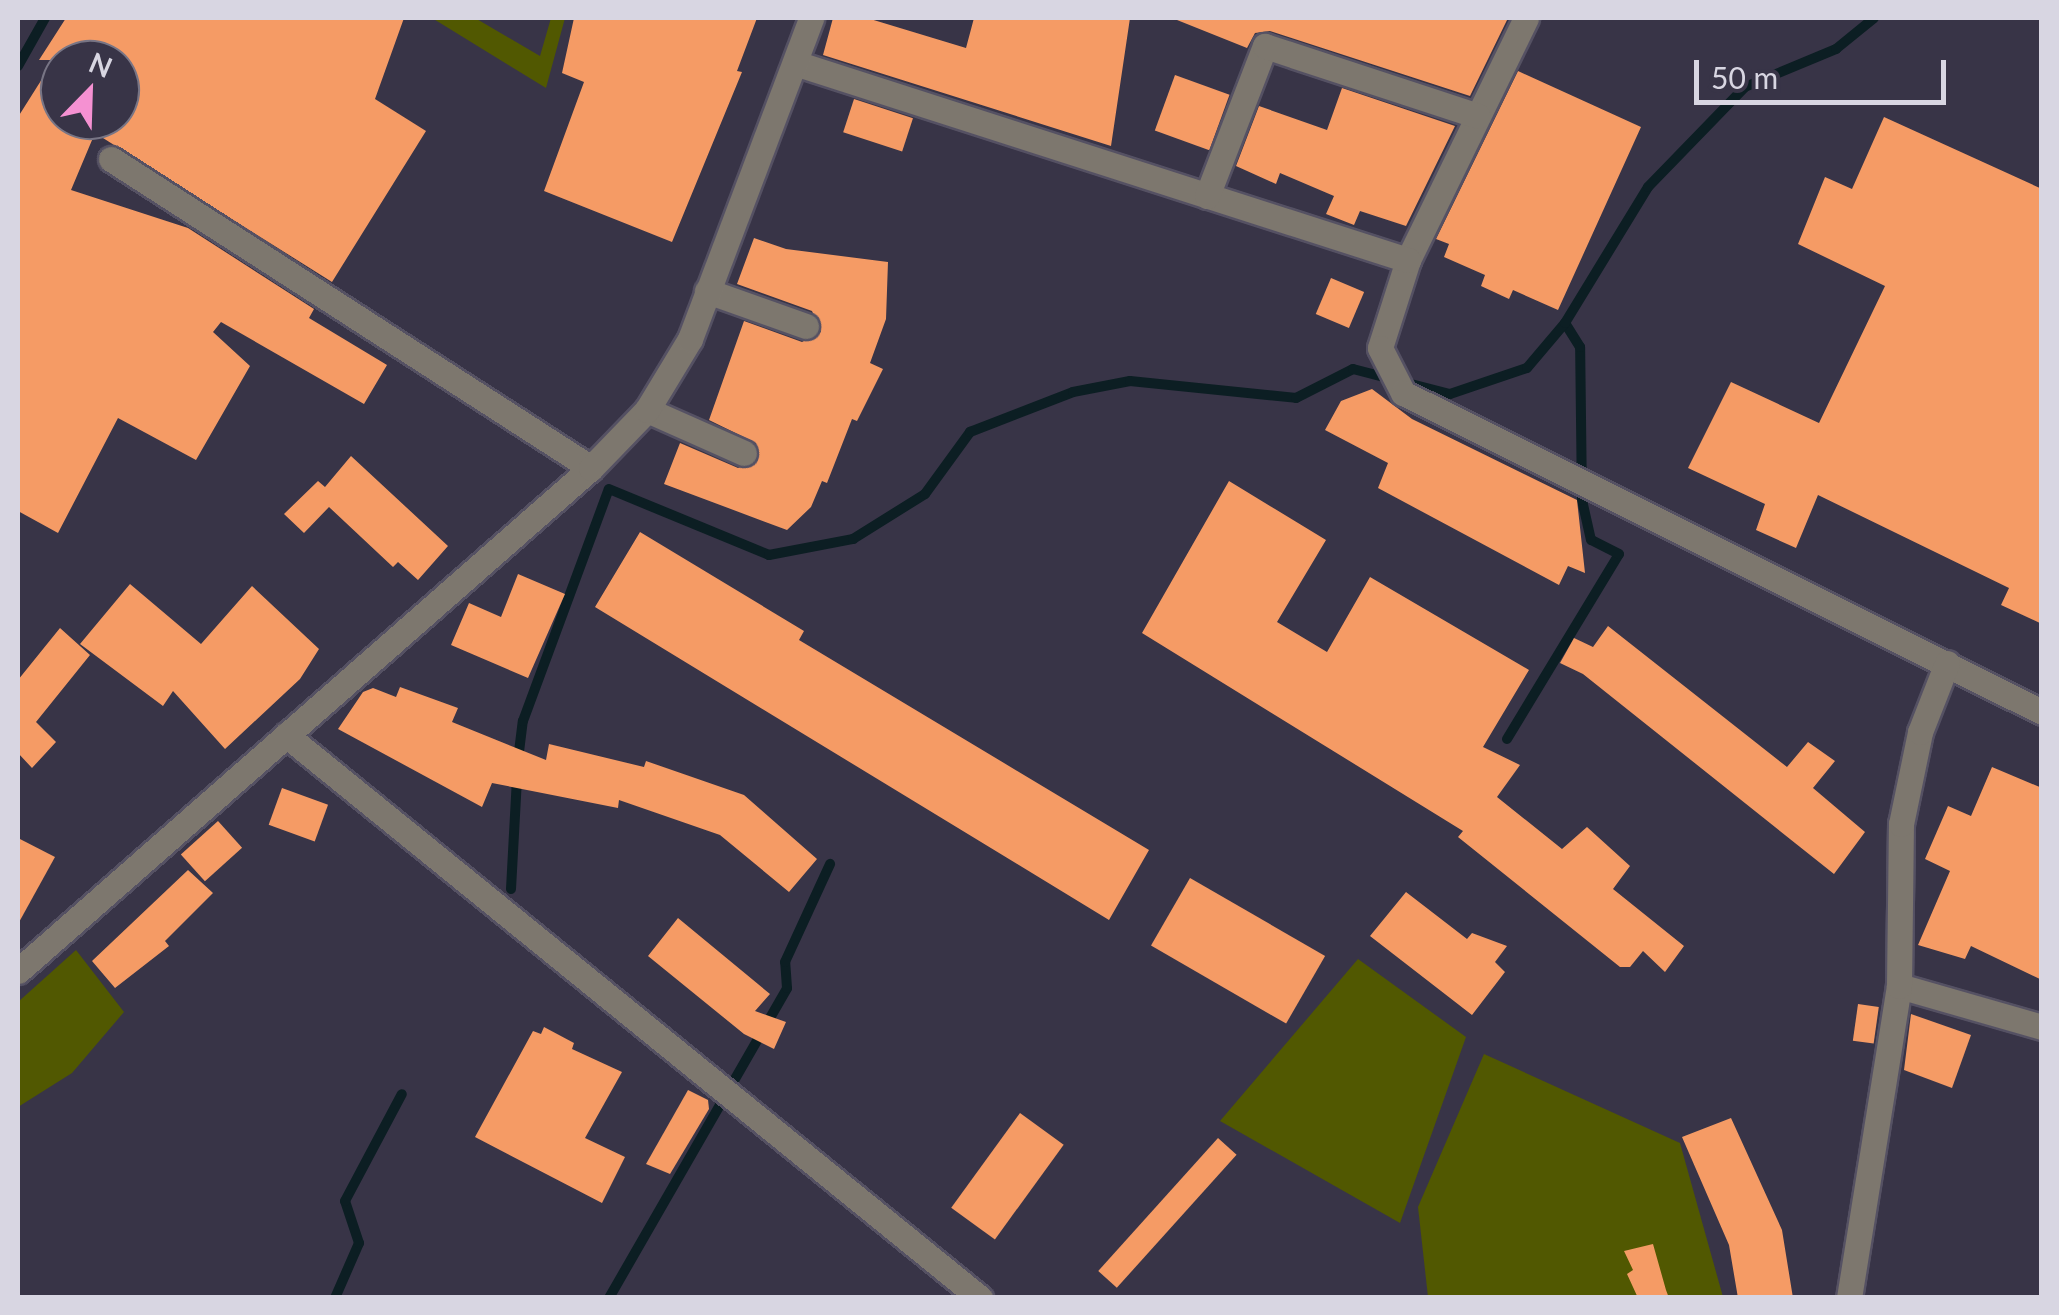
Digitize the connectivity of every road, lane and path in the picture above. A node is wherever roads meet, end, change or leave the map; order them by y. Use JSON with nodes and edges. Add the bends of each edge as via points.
{"nodes":[{"id":1,"x":812,"y":18,"type":"edge"},
{"id":2,"x":1526,"y":18,"type":"edge"},
{"id":3,"x":795,"y":63,"type":"junction"},
{"id":4,"x":1478,"y":116,"type":"junction"},
{"id":5,"x":111,"y":159,"type":"dead end"},
{"id":6,"x":1207,"y":196,"type":"junction"},
{"id":7,"x":1408,"y":260,"type":"junction"},
{"id":8,"x":707,"y":291,"type":"junction"},
{"id":9,"x":806,"y":326,"type":"dead end"},
{"id":10,"x":647,"y":410,"type":"junction"},
{"id":11,"x":744,"y":453,"type":"dead end"},
{"id":12,"x":591,"y":468,"type":"junction"},
{"id":13,"x":1947,"y":663,"type":"junction"},
{"id":14,"x":2042,"y":712,"type":"edge"},
{"id":15,"x":286,"y":735,"type":"junction"},
{"id":16,"x":18,"y":970,"type":"edge"},
{"id":17,"x":1899,"y":986,"type":"junction"},
{"id":18,"x":2042,"y":1027,"type":"edge"},
{"id":19,"x":980,"y":1298,"type":"edge"},
{"id":20,"x":1850,"y":1298,"type":"edge"}],
"edges":[{"from":1,"to":3,"type":"street"},
{"from":2,"to":4,"type":"street"},
{"from":3,"to":6,"type":"street"},
{"from":3,"to":8,"type":"street"},
{"from":4,"to":6,"type":"street","via":[[1265,46]]},
{"from":4,"to":7,"type":"street"},
{"from":5,"to":12,"type":"street"},
{"from":6,"to":7,"type":"street"},
{"from":7,"to":13,"type":"street","via":[[1380,348],[1403,393]]},
{"from":8,"to":9,"type":"street"},
{"from":8,"to":10,"type":"street","via":[[690,339]]},
{"from":10,"to":11,"type":"street"},
{"from":10,"to":12,"type":"street"},
{"from":12,"to":15,"type":"street"},
{"from":13,"to":14,"type":"street"},
{"from":13,"to":17,"type":"street","via":[[1920,732],[1900,824]]},
{"from":15,"to":16,"type":"street"},
{"from":15,"to":19,"type":"street"},
{"from":17,"to":18,"type":"street"},
{"from":17,"to":20,"type":"street"}]}
